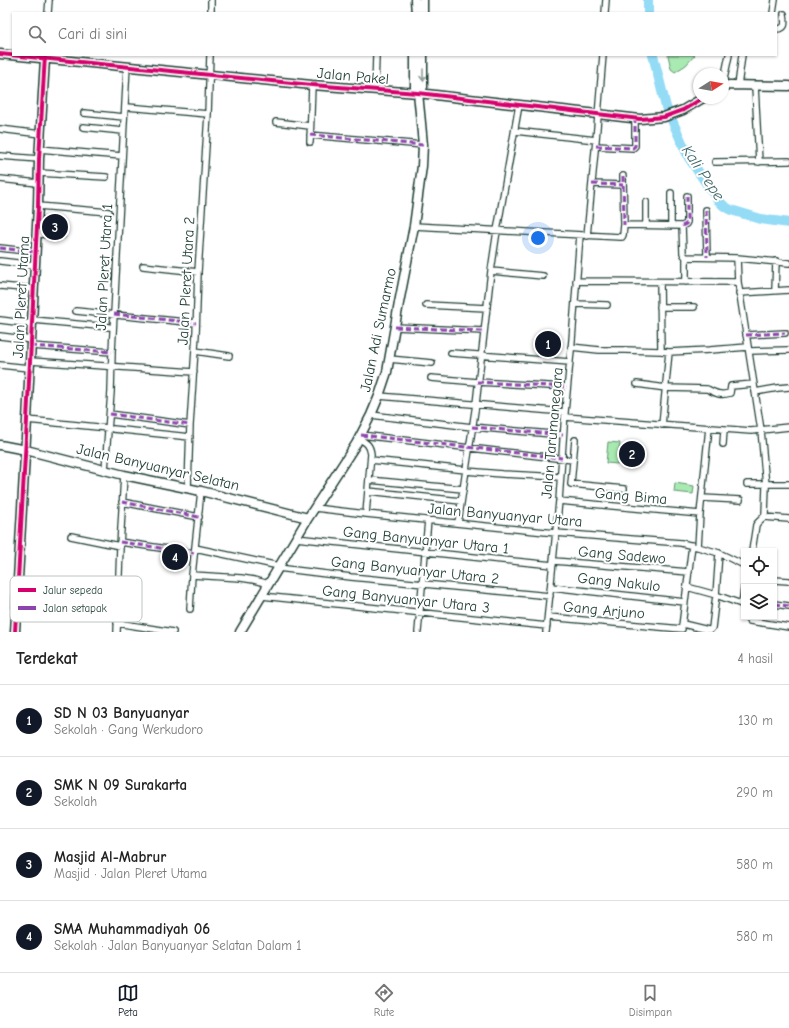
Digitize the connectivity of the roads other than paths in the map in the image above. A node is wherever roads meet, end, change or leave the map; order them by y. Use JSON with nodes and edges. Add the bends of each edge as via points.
{"nodes":[{"id":1,"x":49,"y":0,"type":"edge"},
{"id":2,"x":211,"y":0,"type":"edge"},
{"id":3,"x":415,"y":0,"type":"edge"},
{"id":4,"x":423,"y":0,"type":"edge"},
{"id":5,"x":606,"y":0,"type":"edge"},
{"id":6,"x":775,"y":0,"type":"edge"},
{"id":7,"x":48,"y":12,"type":"edge"},
{"id":8,"x":211,"y":12,"type":"edge"},
{"id":9,"x":416,"y":12,"type":"edge"},
{"id":10,"x":423,"y":12,"type":"edge"},
{"id":11,"x":606,"y":12,"type":"edge"},
{"id":12,"x":773,"y":12,"type":"edge"},
{"id":13,"x":784,"y":14,"type":"dead end"},
{"id":14,"x":777,"y":29,"type":"edge"},
{"id":15,"x":0,"y":54,"type":"edge"},
{"id":16,"x":12,"y":55,"type":"edge"},
{"id":17,"x":30,"y":56,"type":"edge"},
{"id":18,"x":210,"y":56,"type":"edge"},
{"id":19,"x":376,"y":56,"type":"edge"},
{"id":20,"x":415,"y":56,"type":"edge"},
{"id":21,"x":423,"y":56,"type":"edge"},
{"id":22,"x":603,"y":56,"type":"edge"},
{"id":23,"x":729,"y":56,"type":"edge"},
{"id":24,"x":742,"y":56,"type":"edge"},
{"id":25,"x":45,"y":57,"type":"edge"},
{"id":26,"x":127,"y":66,"type":"junction"},
{"id":27,"x":726,"y":68,"type":"edge"},
{"id":28,"x":210,"y":75,"type":"junction"},
{"id":29,"x":312,"y":85,"type":"junction"},
{"id":30,"x":729,"y":85,"type":"edge"},
{"id":31,"x":738,"y":86,"type":"junction"},
{"id":32,"x":755,"y":86,"type":"junction"},
{"id":33,"x":789,"y":86,"type":"edge"},
{"id":34,"x":375,"y":90,"type":"junction"},
{"id":35,"x":418,"y":93,"type":"junction"},
{"id":36,"x":693,"y":104,"type":"edge"},
{"id":37,"x":519,"y":105,"type":"junction"},
{"id":38,"x":127,"y":107,"type":"dead end"},
{"id":39,"x":84,"y":113,"type":"dead end"},
{"id":40,"x":208,"y":114,"type":"junction"},
{"id":41,"x":599,"y":114,"type":"junction"},
{"id":42,"x":124,"y":117,"type":"junction"},
{"id":43,"x":635,"y":118,"type":"junction"},
{"id":44,"x":276,"y":122,"type":"dead end"},
{"id":45,"x":310,"y":126,"type":"junction"},
{"id":46,"x":83,"y":127,"type":"dead end"},
{"id":47,"x":0,"y":130,"type":"edge"},
{"id":48,"x":123,"y":131,"type":"junction"},
{"id":49,"x":515,"y":131,"type":"junction"},
{"id":50,"x":40,"y":134,"type":"junction"},
{"id":51,"x":310,"y":135,"type":"junction"},
{"id":52,"x":310,"y":142,"type":"dead end"},
{"id":53,"x":596,"y":143,"type":"junction"},
{"id":54,"x":422,"y":145,"type":"junction"},
{"id":55,"x":40,"y":149,"type":"junction"},
{"id":56,"x":0,"y":156,"type":"edge"},
{"id":57,"x":122,"y":156,"type":"junction"},
{"id":58,"x":39,"y":159,"type":"junction"},
{"id":59,"x":789,"y":161,"type":"edge"},
{"id":60,"x":715,"y":162,"type":"dead end"},
{"id":61,"x":759,"y":162,"type":"junction"},
{"id":62,"x":39,"y":173,"type":"junction"},
{"id":63,"x":623,"y":176,"type":"dead end"},
{"id":64,"x":106,"y":177,"type":"dead end"},
{"id":65,"x":0,"y":179,"type":"edge"},
{"id":66,"x":38,"y":182,"type":"junction"},
{"id":67,"x":592,"y":184,"type":"junction"},
{"id":68,"x":623,"y":185,"type":"junction"},
{"id":69,"x":671,"y":193,"type":"dead end"},
{"id":70,"x":687,"y":196,"type":"dead end"},
{"id":71,"x":646,"y":202,"type":"dead end"},
{"id":72,"x":38,"y":206,"type":"junction"},
{"id":73,"x":706,"y":210,"type":"dead end"},
{"id":74,"x":109,"y":212,"type":"dead end"},
{"id":75,"x":624,"y":225,"type":"junction"},
{"id":76,"x":646,"y":225,"type":"junction"},
{"id":77,"x":671,"y":225,"type":"junction"},
{"id":78,"x":414,"y":226,"type":"junction"},
{"id":79,"x":682,"y":226,"type":"junction"},
{"id":80,"x":497,"y":231,"type":"junction"},
{"id":81,"x":36,"y":234,"type":"junction"},
{"id":82,"x":62,"y":235,"type":"dead end"},
{"id":83,"x":580,"y":235,"type":"junction"},
{"id":84,"x":587,"y":236,"type":"junction"},
{"id":85,"x":0,"y":248,"type":"edge"},
{"id":86,"x":35,"y":252,"type":"junction"},
{"id":87,"x":686,"y":257,"type":"junction"},
{"id":88,"x":707,"y":257,"type":"junction"},
{"id":89,"x":737,"y":258,"type":"junction"},
{"id":90,"x":0,"y":261,"type":"edge"},
{"id":91,"x":776,"y":261,"type":"junction"},
{"id":92,"x":789,"y":263,"type":"edge"},
{"id":93,"x":34,"y":265,"type":"junction"},
{"id":94,"x":143,"y":266,"type":"dead end"},
{"id":95,"x":491,"y":271,"type":"junction"},
{"id":96,"x":198,"y":272,"type":"junction"},
{"id":97,"x":543,"y":276,"type":"dead end"},
{"id":98,"x":576,"y":281,"type":"junction"},
{"id":99,"x":660,"y":282,"type":"junction"},
{"id":100,"x":686,"y":282,"type":"junction"},
{"id":101,"x":738,"y":282,"type":"junction"},
{"id":102,"x":0,"y":286,"type":"edge"},
{"id":103,"x":33,"y":289,"type":"junction"},
{"id":104,"x":789,"y":290,"type":"edge"},
{"id":105,"x":775,"y":291,"type":"junction"},
{"id":106,"x":740,"y":293,"type":"junction"},
{"id":107,"x":575,"y":304,"type":"junction"},
{"id":108,"x":426,"y":305,"type":"dead end"},
{"id":109,"x":607,"y":305,"type":"dead end"},
{"id":110,"x":660,"y":307,"type":"junction"},
{"id":111,"x":694,"y":307,"type":"dead end"},
{"id":112,"x":487,"y":308,"type":"junction"},
{"id":113,"x":76,"y":311,"type":"dead end"},
{"id":114,"x":114,"y":314,"type":"junction"},
{"id":115,"x":0,"y":320,"type":"edge"},
{"id":116,"x":32,"y":322,"type":"junction"},
{"id":117,"x":196,"y":323,"type":"junction"},
{"id":118,"x":109,"y":327,"type":"dead end"},
{"id":119,"x":395,"y":327,"type":"junction"},
{"id":120,"x":484,"y":331,"type":"junction"},
{"id":121,"x":785,"y":333,"type":"dead end"},
{"id":122,"x":746,"y":335,"type":"junction"},
{"id":123,"x":0,"y":336,"type":"edge"},
{"id":124,"x":31,"y":343,"type":"junction"},
{"id":125,"x":571,"y":347,"type":"junction"},
{"id":126,"x":748,"y":349,"type":"junction"},
{"id":127,"x":789,"y":350,"type":"edge"},
{"id":128,"x":195,"y":351,"type":"junction"},
{"id":129,"x":660,"y":351,"type":"junction"},
{"id":130,"x":112,"y":352,"type":"junction"},
{"id":131,"x":668,"y":352,"type":"junction"},
{"id":132,"x":451,"y":353,"type":"dead end"},
{"id":133,"x":229,"y":356,"type":"dead end"},
{"id":134,"x":481,"y":356,"type":"junction"},
{"id":135,"x":389,"y":359,"type":"junction"},
{"id":136,"x":570,"y":362,"type":"junction"},
{"id":137,"x":432,"y":363,"type":"dead end"},
{"id":138,"x":0,"y":365,"type":"edge"},
{"id":139,"x":30,"y":365,"type":"junction"},
{"id":140,"x":111,"y":366,"type":"junction"},
{"id":141,"x":194,"y":372,"type":"junction"},
{"id":142,"x":431,"y":378,"type":"dead end"},
{"id":143,"x":477,"y":382,"type":"junction"},
{"id":144,"x":637,"y":384,"type":"dead end"},
{"id":145,"x":754,"y":384,"type":"junction"},
{"id":146,"x":567,"y":387,"type":"junction"},
{"id":147,"x":789,"y":387,"type":"edge"},
{"id":148,"x":666,"y":388,"type":"junction"},
{"id":149,"x":755,"y":392,"type":"junction"},
{"id":150,"x":379,"y":396,"type":"junction"},
{"id":151,"x":476,"y":404,"type":"junction"},
{"id":152,"x":110,"y":414,"type":"junction"},
{"id":153,"x":371,"y":415,"type":"junction"},
{"id":154,"x":565,"y":415,"type":"junction"},
{"id":155,"x":27,"y":420,"type":"junction"},
{"id":156,"x":190,"y":425,"type":"junction"},
{"id":157,"x":662,"y":425,"type":"junction"},
{"id":158,"x":472,"y":427,"type":"junction"},
{"id":159,"x":789,"y":427,"type":"edge"},
{"id":160,"x":111,"y":428,"type":"junction"},
{"id":161,"x":709,"y":428,"type":"junction"},
{"id":162,"x":724,"y":430,"type":"junction"},
{"id":163,"x":761,"y":430,"type":"junction"},
{"id":164,"x":563,"y":435,"type":"junction"},
{"id":165,"x":190,"y":437,"type":"junction"},
{"id":166,"x":360,"y":437,"type":"junction"},
{"id":167,"x":575,"y":440,"type":"dead end"},
{"id":168,"x":723,"y":444,"type":"dead end"},
{"id":169,"x":0,"y":445,"type":"edge"},
{"id":170,"x":469,"y":447,"type":"junction"},
{"id":171,"x":26,"y":450,"type":"junction"},
{"id":172,"x":562,"y":458,"type":"junction"},
{"id":173,"x":371,"y":460,"type":"junction"},
{"id":174,"x":573,"y":460,"type":"junction"},
{"id":175,"x":105,"y":470,"type":"junction"},
{"id":176,"x":466,"y":470,"type":"junction"},
{"id":177,"x":124,"y":475,"type":"junction"},
{"id":178,"x":560,"y":477,"type":"junction"},
{"id":179,"x":369,"y":480,"type":"junction"},
{"id":180,"x":747,"y":484,"type":"dead end"},
{"id":181,"x":766,"y":484,"type":"junction"},
{"id":182,"x":789,"y":484,"type":"edge"},
{"id":183,"x":188,"y":488,"type":"junction"},
{"id":184,"x":463,"y":489,"type":"junction"},
{"id":185,"x":624,"y":489,"type":"dead end"},
{"id":186,"x":201,"y":491,"type":"junction"},
{"id":187,"x":368,"y":491,"type":"junction"},
{"id":188,"x":702,"y":498,"type":"junction"},
{"id":189,"x":740,"y":500,"type":"dead end"},
{"id":190,"x":461,"y":501,"type":"junction"},
{"id":191,"x":559,"y":501,"type":"junction"},
{"id":192,"x":122,"y":502,"type":"junction"},
{"id":193,"x":315,"y":508,"type":"junction"},
{"id":194,"x":366,"y":514,"type":"junction"},
{"id":195,"x":700,"y":514,"type":"junction"},
{"id":196,"x":199,"y":517,"type":"junction"},
{"id":197,"x":764,"y":517,"type":"junction"},
{"id":198,"x":308,"y":518,"type":"junction"},
{"id":199,"x":789,"y":519,"type":"edge"},
{"id":200,"x":428,"y":520,"type":"junction"},
{"id":201,"x":458,"y":523,"type":"junction"},
{"id":202,"x":556,"y":533,"type":"junction"},
{"id":203,"x":71,"y":536,"type":"dead end"},
{"id":204,"x":296,"y":538,"type":"junction"},
{"id":205,"x":120,"y":544,"type":"junction"},
{"id":206,"x":695,"y":546,"type":"junction"},
{"id":207,"x":752,"y":548,"type":"edge"},
{"id":208,"x":195,"y":550,"type":"junction"},
{"id":209,"x":426,"y":552,"type":"junction"},
{"id":210,"x":719,"y":553,"type":"junction"},
{"id":211,"x":554,"y":563,"type":"junction"},
{"id":212,"x":741,"y":564,"type":"edge"},
{"id":213,"x":279,"y":567,"type":"junction"},
{"id":214,"x":688,"y":572,"type":"junction"},
{"id":215,"x":192,"y":575,"type":"junction"},
{"id":216,"x":18,"y":576,"type":"edge"},
{"id":217,"x":119,"y":576,"type":"edge"},
{"id":218,"x":777,"y":580,"type":"edge"},
{"id":219,"x":789,"y":581,"type":"edge"},
{"id":220,"x":269,"y":584,"type":"junction"},
{"id":221,"x":422,"y":584,"type":"junction"},
{"id":222,"x":551,"y":587,"type":"junction"},
{"id":223,"x":687,"y":587,"type":"junction"},
{"id":224,"x":716,"y":595,"type":"junction"},
{"id":225,"x":262,"y":596,"type":"junction"},
{"id":226,"x":550,"y":596,"type":"junction"},
{"id":227,"x":685,"y":602,"type":"junction"},
{"id":228,"x":741,"y":604,"type":"edge"},
{"id":229,"x":777,"y":604,"type":"edge"},
{"id":230,"x":789,"y":606,"type":"edge"},
{"id":231,"x":190,"y":609,"type":"dead end"},
{"id":232,"x":420,"y":612,"type":"junction"},
{"id":233,"x":548,"y":617,"type":"junction"},
{"id":234,"x":749,"y":620,"type":"edge"},
{"id":235,"x":15,"y":622,"type":"edge"},
{"id":236,"x":117,"y":624,"type":"joint"},
{"id":237,"x":775,"y":625,"type":"junction"},
{"id":238,"x":789,"y":627,"type":"edge"},
{"id":239,"x":682,"y":628,"type":"edge"},
{"id":240,"x":546,"y":629,"type":"edge"},
{"id":241,"x":711,"y":631,"type":"edge"},
{"id":242,"x":14,"y":632,"type":"edge"},
{"id":243,"x":117,"y":632,"type":"edge"},
{"id":244,"x":173,"y":632,"type":"edge"},
{"id":245,"x":240,"y":632,"type":"edge"},
{"id":246,"x":245,"y":632,"type":"edge"},
{"id":247,"x":418,"y":632,"type":"edge"},
{"id":248,"x":773,"y":632,"type":"edge"}],
"edges":[{"from":1,"to":7,"type":"street"},
{"from":2,"to":8,"type":"street"},
{"from":3,"to":9,"type":"street"},
{"from":4,"to":10,"type":"street"},
{"from":5,"to":11,"type":"street"},
{"from":6,"to":12,"type":"street"},
{"from":13,"to":14,"type":"street","via":[[784,27]]},
{"from":15,"to":16,"type":"street","name":"Jalan Pakel"},
{"from":17,"to":25,"type":"street","name":"Jalan Pakel"},
{"from":18,"to":28,"type":"street","name":"Jalan Pleret Utara 2"},
{"from":19,"to":34,"type":"street"},
{"from":20,"to":35,"type":"street","name":"Jalan Adi Sumarmo","via":[[415,87]]},
{"from":21,"to":35,"type":"street","name":"Jalan Adi Sumarmo","one_way":true,"via":[[423,87]]},
{"from":22,"to":41,"type":"street"},
{"from":23,"to":27,"type":"street"},
{"from":24,"to":31,"type":"street"},
{"from":25,"to":26,"type":"street","name":"Jalan Pakel"},
{"from":25,"to":50,"type":"street","name":"Jalan Pleret Utama"},
{"from":26,"to":28,"type":"street","name":"Jalan Pakel"},
{"from":26,"to":42,"type":"street","name":"Jalan Pleret Utara 1"},
{"from":28,"to":29,"type":"street","name":"Jalan Pakel"},
{"from":28,"to":40,"type":"street","name":"Jalan Pleret Utara 2"},
{"from":29,"to":34,"type":"street","name":"Jalan Pakel"},
{"from":29,"to":45,"type":"street"},
{"from":30,"to":31,"type":"street"},
{"from":31,"to":32,"type":"street"},
{"from":32,"to":33,"type":"street"},
{"from":32,"to":61,"type":"street"},
{"from":34,"to":35,"type":"street","name":"Jalan Pakel"},
{"from":35,"to":37,"type":"street","name":"Jalan Pakel"},
{"from":35,"to":54,"type":"street","name":"Jalan Adi Sumarmo"},
{"from":36,"to":43,"type":"street","name":"Jalan Pakel","via":[[664,116]]},
{"from":37,"to":41,"type":"street","name":"Jalan Pakel"},
{"from":37,"to":49,"type":"street"},
{"from":38,"to":40,"type":"street"},
{"from":39,"to":42,"type":"street"},
{"from":40,"to":96,"type":"street","name":"Jalan Pleret Utara 2"},
{"from":41,"to":43,"type":"street","name":"Jalan Pakel"},
{"from":41,"to":53,"type":"street"},
{"from":42,"to":48,"type":"street","name":"Jalan Pleret Utara 1"},
{"from":43,"to":53,"type":"street","via":[[633,148]]},
{"from":44,"to":45,"type":"street"},
{"from":45,"to":51,"type":"street"},
{"from":46,"to":48,"type":"street"},
{"from":47,"to":50,"type":"street"},
{"from":48,"to":57,"type":"street","name":"Jalan Pleret Utara 1"},
{"from":49,"to":53,"type":"street"},
{"from":49,"to":80,"type":"street"},
{"from":50,"to":55,"type":"street","name":"Jalan Pleret Utama"},
{"from":51,"to":52,"type":"street"},
{"from":51,"to":54,"type":"street"},
{"from":53,"to":67,"type":"street"},
{"from":54,"to":78,"type":"street","name":"Jalan Adi Sumarmo","via":[[422,166]]},
{"from":55,"to":57,"type":"street"},
{"from":55,"to":58,"type":"street","name":"Jalan Pleret Utama"},
{"from":56,"to":58,"type":"street"},
{"from":57,"to":114,"type":"street","name":"Jalan Pleret Utara 1"},
{"from":58,"to":62,"type":"street","name":"Jalan Pleret Utama"},
{"from":59,"to":61,"type":"street"},
{"from":60,"to":61,"type":"street"},
{"from":62,"to":64,"type":"street"},
{"from":62,"to":66,"type":"street","name":"Jalan Pleret Utama"},
{"from":63,"to":68,"type":"street"},
{"from":65,"to":66,"type":"street"},
{"from":66,"to":72,"type":"street","name":"Jalan Pleret Utama"},
{"from":67,"to":68,"type":"street"},
{"from":67,"to":84,"type":"street"},
{"from":68,"to":75,"type":"street"},
{"from":69,"to":77,"type":"street"},
{"from":70,"to":79,"type":"street","via":[[687,222]]},
{"from":71,"to":76,"type":"street"},
{"from":72,"to":74,"type":"street"},
{"from":72,"to":81,"type":"street","name":"Jalan Pleret Utama"},
{"from":73,"to":88,"type":"street"},
{"from":75,"to":76,"type":"street"},
{"from":75,"to":84,"type":"street","via":[[622,237]]},
{"from":76,"to":77,"type":"street"},
{"from":77,"to":79,"type":"street"},
{"from":78,"to":80,"type":"street"},
{"from":78,"to":119,"type":"street","name":"Jalan Adi Sumarmo"},
{"from":79,"to":87,"type":"street","via":[[683,252]]},
{"from":80,"to":83,"type":"street"},
{"from":80,"to":95,"type":"street"},
{"from":81,"to":82,"type":"street"},
{"from":81,"to":86,"type":"street","name":"Jalan Pleret Utama"},
{"from":83,"to":84,"type":"street"},
{"from":83,"to":98,"type":"street","name":"Jalan Tarumanegara"},
{"from":85,"to":86,"type":"street"},
{"from":86,"to":93,"type":"street","name":"Jalan Pleret Utama"},
{"from":87,"to":88,"type":"street"},
{"from":87,"to":100,"type":"street"},
{"from":88,"to":89,"type":"street"},
{"from":89,"to":91,"type":"street"},
{"from":89,"to":101,"type":"street"},
{"from":90,"to":93,"type":"street"},
{"from":91,"to":92,"type":"street"},
{"from":91,"to":105,"type":"street"},
{"from":93,"to":103,"type":"street","name":"Jalan Pleret Utama"},
{"from":94,"to":96,"type":"street"},
{"from":95,"to":97,"type":"street"},
{"from":95,"to":112,"type":"street"},
{"from":96,"to":117,"type":"street","name":"Jalan Pleret Utara 2"},
{"from":98,"to":99,"type":"street"},
{"from":98,"to":107,"type":"street","name":"Jalan Tarumanegara"},
{"from":99,"to":100,"type":"street"},
{"from":99,"to":110,"type":"street"},
{"from":100,"to":101,"type":"street"},
{"from":101,"to":106,"type":"street"},
{"from":102,"to":103,"type":"street"},
{"from":103,"to":116,"type":"street","name":"Jalan Pleret Utama"},
{"from":104,"to":105,"type":"street"},
{"from":105,"to":106,"type":"street"},
{"from":106,"to":122,"type":"street"},
{"from":107,"to":109,"type":"street"},
{"from":107,"to":125,"type":"street","name":"Jalan Tarumanegara"},
{"from":108,"to":112,"type":"street"},
{"from":110,"to":111,"type":"street"},
{"from":110,"to":129,"type":"street"},
{"from":112,"to":120,"type":"street"},
{"from":113,"to":114,"type":"street"},
{"from":114,"to":117,"type":"street"},
{"from":114,"to":130,"type":"street","name":"Jalan Pleret Utara 1"},
{"from":115,"to":116,"type":"street"},
{"from":116,"to":118,"type":"street"},
{"from":116,"to":124,"type":"street","name":"Jalan Pleret Utama"},
{"from":117,"to":128,"type":"street","name":"Jalan Pleret Utara 2"},
{"from":119,"to":120,"type":"street"},
{"from":119,"to":135,"type":"street","name":"Jalan Adi Sumarmo"},
{"from":120,"to":134,"type":"street"},
{"from":121,"to":122,"type":"street"},
{"from":122,"to":126,"type":"street"},
{"from":123,"to":124,"type":"street"},
{"from":124,"to":130,"type":"street"},
{"from":124,"to":139,"type":"street","name":"Jalan Pleret Utama"},
{"from":125,"to":129,"type":"street"},
{"from":125,"to":136,"type":"street","name":"Jalan Tarumanegara"},
{"from":126,"to":127,"type":"street"},
{"from":126,"to":131,"type":"street"},
{"from":126,"to":145,"type":"street"},
{"from":128,"to":133,"type":"street"},
{"from":128,"to":141,"type":"street","name":"Jalan Pleret Utara 2"},
{"from":129,"to":131,"type":"street"},
{"from":130,"to":140,"type":"street","name":"Jalan Pleret Utara 1"},
{"from":131,"to":148,"type":"street"},
{"from":132,"to":134,"type":"street"},
{"from":134,"to":136,"type":"street"},
{"from":134,"to":143,"type":"street"},
{"from":135,"to":137,"type":"street"},
{"from":135,"to":150,"type":"street","name":"Jalan Adi Sumarmo"},
{"from":136,"to":146,"type":"street","name":"Jalan Tarumanegara"},
{"from":138,"to":139,"type":"street"},
{"from":139,"to":140,"type":"street"},
{"from":139,"to":155,"type":"street","name":"Jalan Pleret Utama"},
{"from":140,"to":141,"type":"street"},
{"from":140,"to":152,"type":"street","name":"Jalan Pleret Utara 1"},
{"from":141,"to":156,"type":"street","name":"Jalan Pleret Utara 2"},
{"from":142,"to":143,"type":"street"},
{"from":143,"to":146,"type":"street"},
{"from":143,"to":151,"type":"street"},
{"from":144,"to":148,"type":"street"},
{"from":145,"to":148,"type":"street","via":[[731,386],[730,393],[722,395],[707,389]]},
{"from":145,"to":149,"type":"street"},
{"from":146,"to":154,"type":"street","name":"Jalan Tarumanegara"},
{"from":147,"to":149,"type":"street"},
{"from":148,"to":157,"type":"street"},
{"from":149,"to":163,"type":"street"},
{"from":150,"to":151,"type":"street"},
{"from":150,"to":153,"type":"street","name":"Jalan Adi Sumarmo"},
{"from":151,"to":154,"type":"street"},
{"from":151,"to":158,"type":"street"},
{"from":152,"to":156,"type":"street"},
{"from":152,"to":160,"type":"street","name":"Jalan Pleret Utara 1"},
{"from":153,"to":158,"type":"street"},
{"from":153,"to":166,"type":"street","name":"Jalan Adi Sumarmo"},
{"from":154,"to":157,"type":"street"},
{"from":154,"to":164,"type":"street","name":"Jalan Tarumanegara"},
{"from":155,"to":160,"type":"street"},
{"from":155,"to":171,"type":"street","name":"Jalan Pleret Utama"},
{"from":156,"to":165,"type":"street","name":"Jalan Pleret Utara 2"},
{"from":157,"to":161,"type":"street"},
{"from":158,"to":164,"type":"street"},
{"from":158,"to":170,"type":"street"},
{"from":159,"to":163,"type":"street"},
{"from":160,"to":165,"type":"street"},
{"from":160,"to":175,"type":"street","name":"Jalan Pleret Utara 1"},
{"from":161,"to":162,"type":"street"},
{"from":161,"to":188,"type":"street"},
{"from":162,"to":163,"type":"street"},
{"from":162,"to":168,"type":"street"},
{"from":163,"to":181,"type":"street"},
{"from":164,"to":172,"type":"street","name":"Jalan Tarumanegara"},
{"from":165,"to":183,"type":"street","name":"Jalan Pleret Utara 2"},
{"from":166,"to":170,"type":"street"},
{"from":166,"to":173,"type":"street","via":[[370,447]]},
{"from":166,"to":193,"type":"street","name":"Jalan Adi Sumarmo"},
{"from":167,"to":174,"type":"street"},
{"from":169,"to":171,"type":"street","name":"Jalan Banyuanyar Selatan"},
{"from":170,"to":172,"type":"street"},
{"from":170,"to":176,"type":"street"},
{"from":171,"to":175,"type":"street","name":"Jalan Banyuanyar Selatan"},
{"from":171,"to":216,"type":"street","name":"Jalan Pleret Utama"},
{"from":172,"to":174,"type":"street"},
{"from":172,"to":178,"type":"street","name":"Jalan Tarumanegara"},
{"from":173,"to":176,"type":"street"},
{"from":173,"to":179,"type":"street"},
{"from":174,"to":185,"type":"street","via":[[571,484]]},
{"from":175,"to":177,"type":"street","name":"Jalan Banyuanyar Selatan"},
{"from":176,"to":178,"type":"street"},
{"from":176,"to":184,"type":"street"},
{"from":177,"to":183,"type":"street","name":"Jalan Banyuanyar Selatan"},
{"from":177,"to":192,"type":"street"},
{"from":178,"to":191,"type":"street","name":"Jalan Tarumanegara"},
{"from":179,"to":184,"type":"street"},
{"from":179,"to":187,"type":"street"},
{"from":180,"to":181,"type":"street"},
{"from":181,"to":182,"type":"street"},
{"from":181,"to":197,"type":"street"},
{"from":183,"to":186,"type":"street","name":"Jalan Banyuanyar Selatan"},
{"from":184,"to":190,"type":"street"},
{"from":186,"to":196,"type":"street"},
{"from":186,"to":198,"type":"street","name":"Jalan Banyuanyar Selatan"},
{"from":187,"to":190,"type":"street"},
{"from":187,"to":194,"type":"street"},
{"from":188,"to":189,"type":"street"},
{"from":188,"to":195,"type":"street"},
{"from":190,"to":201,"type":"street"},
{"from":191,"to":195,"type":"street","name":"Gang Bima"},
{"from":191,"to":202,"type":"street","name":"Jalan Tarumanegara"},
{"from":192,"to":196,"type":"street"},
{"from":192,"to":205,"type":"street"},
{"from":193,"to":194,"type":"street","name":"Jalan Banyuanyar Utara"},
{"from":193,"to":198,"type":"street","name":"Jalan Adi Sumarmo"},
{"from":194,"to":200,"type":"street","name":"Jalan Banyuanyar Utara"},
{"from":195,"to":206,"type":"street"},
{"from":196,"to":208,"type":"street"},
{"from":197,"to":199,"type":"street"},
{"from":197,"to":207,"type":"street","via":[[756,525]]},
{"from":198,"to":204,"type":"street","name":"Jalan Adi Sumarmo"},
{"from":200,"to":201,"type":"street","name":"Jalan Banyuanyar Utara"},
{"from":200,"to":209,"type":"street"},
{"from":201,"to":202,"type":"street","name":"Jalan Banyuanyar Utara"},
{"from":202,"to":206,"type":"street","name":"Jalan Banyuanyar Utara"},
{"from":202,"to":211,"type":"street","name":"Jalan Tarumanegara"},
{"from":203,"to":205,"type":"street","name":"Gang Banyuanyar Utara 2"},
{"from":204,"to":209,"type":"street","name":"Gang Banyuanyar Utara 1"},
{"from":204,"to":213,"type":"street","name":"Jalan Adi Sumarmo"},
{"from":205,"to":208,"type":"street","name":"Gang Banyuanyar Utara 2"},
{"from":205,"to":217,"type":"street"},
{"from":206,"to":210,"type":"street","name":"Jalan Banyuanyar Utara"},
{"from":206,"to":214,"type":"street"},
{"from":208,"to":213,"type":"street","name":"Gang Banyuanyar Utara 2"},
{"from":208,"to":215,"type":"street"},
{"from":209,"to":211,"type":"street","name":"Gang Banyuanyar Utara 1"},
{"from":209,"to":221,"type":"street"},
{"from":210,"to":212,"type":"street","name":"Jalan Banyuanyar Utara"},
{"from":210,"to":224,"type":"street"},
{"from":211,"to":214,"type":"street","name":"Gang Sadewo"},
{"from":211,"to":222,"type":"street","name":"Jalan Tarumanegara"},
{"from":213,"to":220,"type":"street","name":"Jalan Adi Sumarmo"},
{"from":213,"to":221,"type":"street","name":"Gang Banyuanyar Utara 2"},
{"from":214,"to":223,"type":"street"},
{"from":215,"to":220,"type":"street","via":[[241,578]]},
{"from":215,"to":231,"type":"street"},
{"from":218,"to":219,"type":"street"},
{"from":220,"to":225,"type":"street","name":"Jalan Adi Sumarmo"},
{"from":221,"to":226,"type":"street","name":"Gang Banyuanyar Utara 2"},
{"from":221,"to":232,"type":"street"},
{"from":222,"to":226,"type":"street","name":"Jalan Tarumanegara"},
{"from":222,"to":227,"type":"street","name":"Gang Nakulo"},
{"from":223,"to":224,"type":"street"},
{"from":223,"to":227,"type":"street"},
{"from":224,"to":228,"type":"street"},
{"from":224,"to":241,"type":"street"},
{"from":225,"to":232,"type":"street","name":"Gang Banyuanyar Utara 3"},
{"from":225,"to":245,"type":"street","name":"Jalan Adi Sumarmo"},
{"from":226,"to":233,"type":"street","name":"Jalan Tarumanegara"},
{"from":227,"to":239,"type":"street"},
{"from":229,"to":230,"type":"street"},
{"from":232,"to":240,"type":"street","name":"Gang Banyuanyar Utara 3"},
{"from":232,"to":247,"type":"street"},
{"from":233,"to":239,"type":"street","name":"Gang Arjuno"},
{"from":233,"to":240,"type":"street","name":"Jalan Tarumanegara"},
{"from":234,"to":237,"type":"street"},
{"from":235,"to":242,"type":"street","name":"Jalan Pleret Utama"},
{"from":236,"to":243,"type":"street"},
{"from":236,"to":244,"type":"street"},
{"from":237,"to":238,"type":"street"},
{"from":237,"to":248,"type":"street"},
{"from":239,"to":241,"type":"street","name":"Gang Arjuno"},
{"from":245,"to":246,"type":"street"}]}
